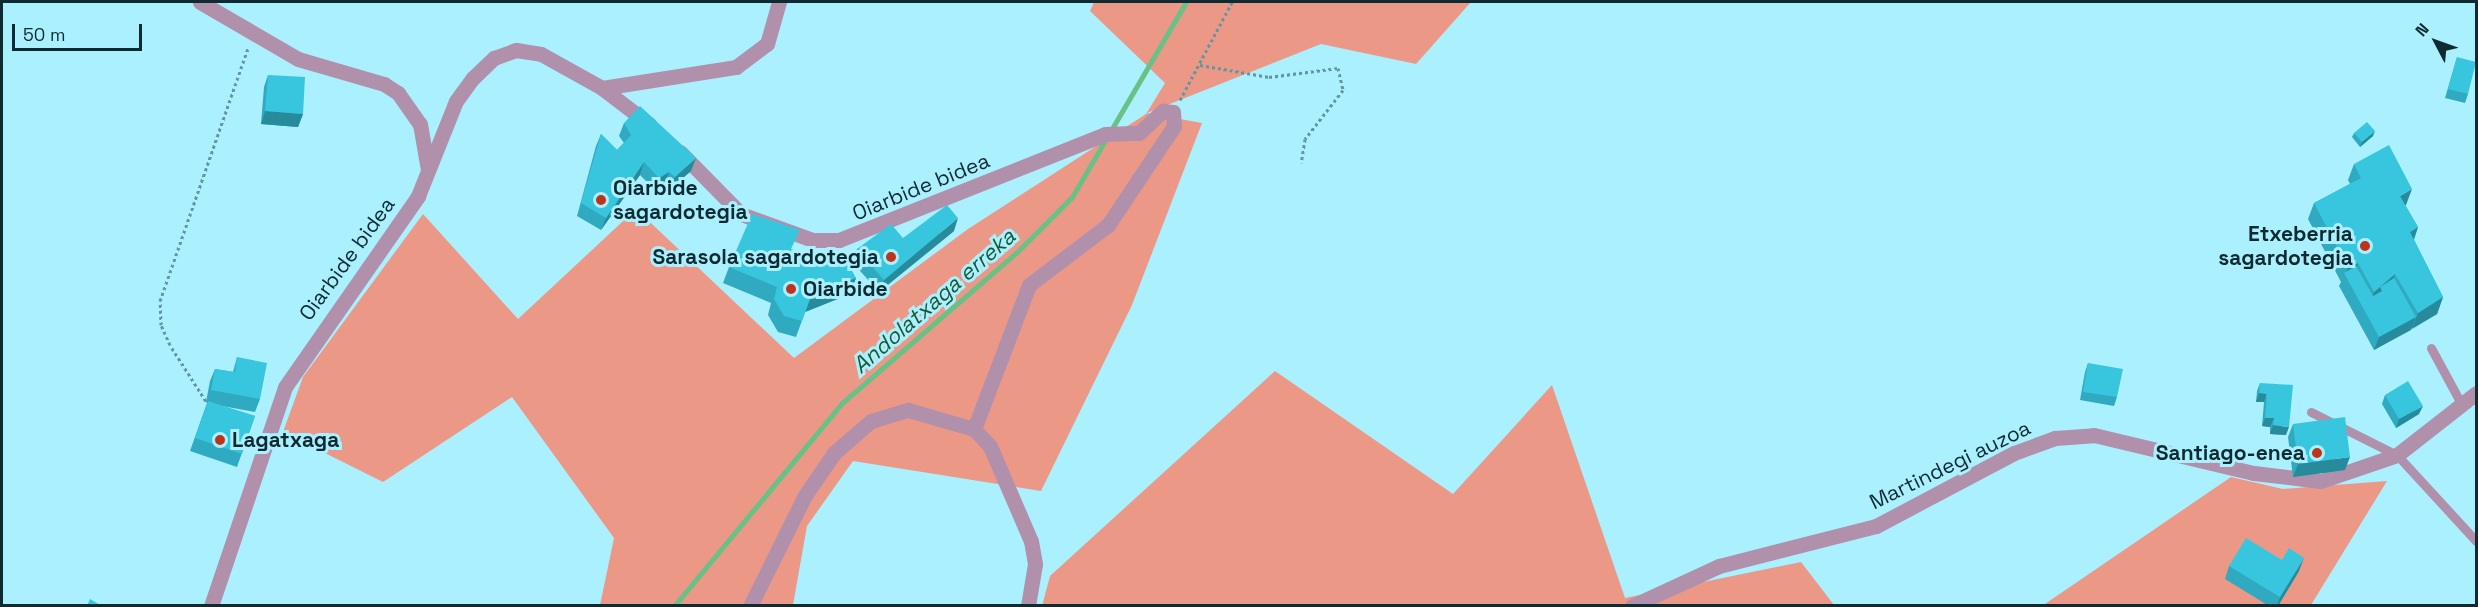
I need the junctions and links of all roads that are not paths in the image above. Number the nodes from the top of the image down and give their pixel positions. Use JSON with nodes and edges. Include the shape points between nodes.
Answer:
{"nodes":[{"id":1,"x":200,"y":2,"type":"edge"},
{"id":2,"x":779,"y":2,"type":"edge"},
{"id":3,"x":602,"y":88,"type":"junction"},
{"id":4,"x":428,"y":170,"type":"junction"},
{"id":5,"x":2431,"y":348,"type":"dead end"},
{"id":6,"x":2476,"y":393,"type":"edge"},
{"id":7,"x":2463,"y":406,"type":"junction"},
{"id":8,"x":2311,"y":412,"type":"dead end"},
{"id":9,"x":974,"y":429,"type":"junction"},
{"id":10,"x":2397,"y":455,"type":"junction"},
{"id":11,"x":2476,"y":541,"type":"edge"},
{"id":12,"x":211,"y":606,"type":"edge"},
{"id":13,"x":750,"y":606,"type":"edge"},
{"id":14,"x":1028,"y":606,"type":"edge"},
{"id":15,"x":1632,"y":606,"type":"edge"}],
"edges":[{"from":1,"to":4,"type":"street","via":[[298,59],[384,84],[398,93],[420,124]]},
{"from":2,"to":3,"type":"street","via":[[767,44],[736,67]]},
{"from":3,"to":4,"type":"street","name":"Oiarbide bidea","via":[[541,54],[516,50],[494,58],[456,101]]},
{"from":3,"to":9,"type":"street","name":"Oiarbide bidea","via":[[667,139],[741,214],[813,240],[838,240],[1105,134],[1140,133],[1163,111],[1173,112],[1174,126],[1108,225],[1029,285]]},
{"from":4,"to":12,"type":"street","name":"Oiarbide bidea","via":[[418,196],[285,387]]},
{"from":5,"to":7,"type":"lane"},
{"from":6,"to":7,"type":"street","name":"Martindegi auzoa"},
{"from":7,"to":10,"type":"street","name":"Martindegi auzoa"},
{"from":8,"to":10,"type":"lane"},
{"from":9,"to":13,"type":"street","via":[[908,410],[871,421],[819,472]]},
{"from":9,"to":14,"type":"street","via":[[990,446],[1031,541],[1035,564]]},
{"from":10,"to":11,"type":"lane"},
{"from":10,"to":15,"type":"street","name":"Martindegi auzoa","via":[[2321,481],[2254,473],[2094,435],[2055,438],[2014,453],[1876,526],[1719,566]]}]}
